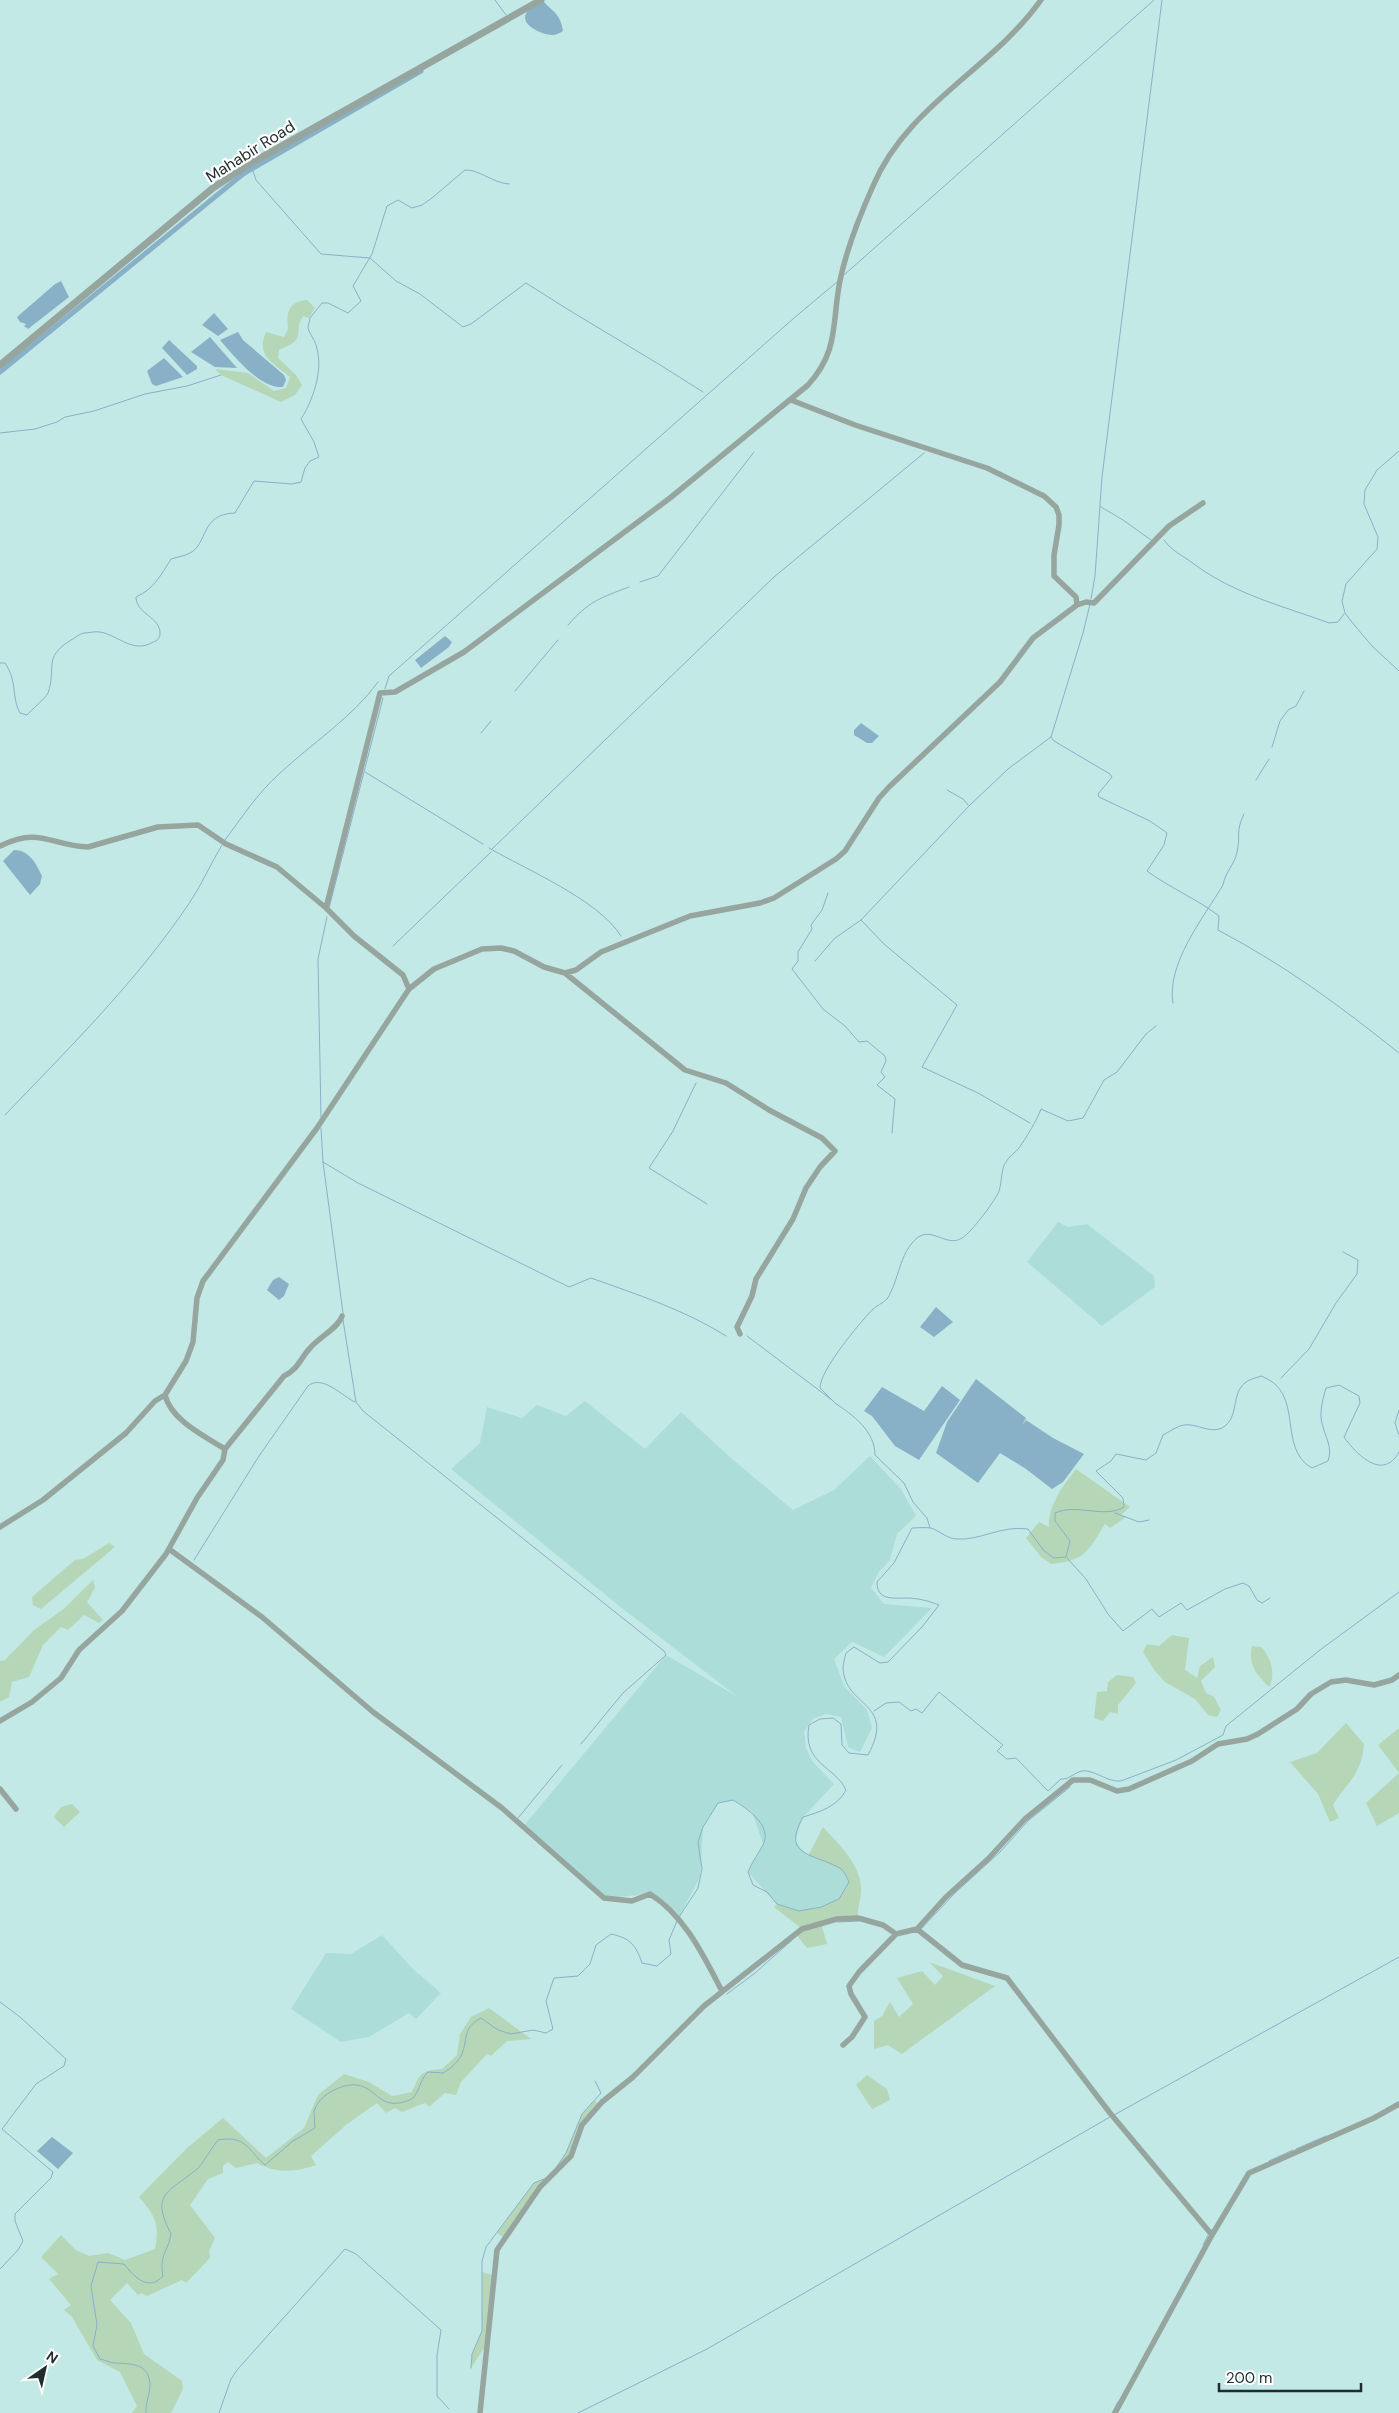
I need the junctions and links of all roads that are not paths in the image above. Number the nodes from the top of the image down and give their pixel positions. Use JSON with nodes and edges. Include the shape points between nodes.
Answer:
{"nodes":[{"id":1,"x":541,"y":0,"type":"edge"},
{"id":2,"x":1041,"y":0,"type":"edge"},
{"id":3,"x":0,"y":365,"type":"edge"},
{"id":4,"x":791,"y":400,"type":"junction"},
{"id":5,"x":1203,"y":503,"type":"dead end"},
{"id":6,"x":1077,"y":605,"type":"junction"},
{"id":7,"x":0,"y":846,"type":"edge"},
{"id":8,"x":326,"y":908,"type":"junction"},
{"id":9,"x":565,"y":973,"type":"junction"},
{"id":10,"x":409,"y":989,"type":"junction"},
{"id":11,"x":342,"y":1316,"type":"dead end"},
{"id":12,"x":740,"y":1334,"type":"dead end"},
{"id":13,"x":165,"y":1395,"type":"junction"},
{"id":14,"x":225,"y":1449,"type":"junction"},
{"id":15,"x":0,"y":1527,"type":"edge"},
{"id":16,"x":169,"y":1550,"type":"junction"},
{"id":17,"x":1399,"y":1675,"type":"edge"},
{"id":18,"x":0,"y":1721,"type":"edge"},
{"id":19,"x":0,"y":1788,"type":"edge"},
{"id":20,"x":16,"y":1809,"type":"dead end"},
{"id":21,"x":918,"y":1930,"type":"junction"},
{"id":22,"x":896,"y":1934,"type":"junction"},
{"id":23,"x":722,"y":1990,"type":"junction"},
{"id":24,"x":843,"y":2045,"type":"dead end"},
{"id":25,"x":1399,"y":2104,"type":"edge"},
{"id":26,"x":1212,"y":2235,"type":"junction"},
{"id":27,"x":480,"y":2413,"type":"edge"},
{"id":28,"x":1116,"y":2413,"type":"edge"}],
"edges":[{"from":1,"to":3,"type":"street","name":"Mahabir Road","via":[[222,182]]},
{"from":2,"to":4,"type":"street","via":[[1016,32],[922,115],[882,167],[841,276],[836,320],[826,362]]},
{"from":4,"to":6,"type":"street","via":[[855,425],[988,468],[1044,496],[1056,507],[1059,515],[1054,576],[1076,597]]},
{"from":4,"to":8,"type":"street","via":[[670,498],[464,652],[395,692],[380,693]]},
{"from":5,"to":6,"type":"street","via":[[1169,526],[1094,603]]},
{"from":6,"to":9,"type":"street","via":[[1033,638],[1000,682],[893,783],[836,859],[774,898],[690,916],[601,952],[576,970]]},
{"from":7,"to":8,"type":"street","via":[[34,836],[88,847],[158,827],[198,825],[226,844],[277,867]]},
{"from":8,"to":10,"type":"street","via":[[354,936],[403,975]]},
{"from":9,"to":10,"type":"street","via":[[508,950],[482,949],[434,969]]},
{"from":9,"to":12,"type":"street","via":[[685,1070],[726,1083],[822,1138],[835,1151],[806,1188],[794,1219],[756,1279],[752,1296],[737,1327]]},
{"from":10,"to":13,"type":"street","via":[[317,1128],[203,1281],[197,1298],[193,1342],[186,1361]]},
{"from":11,"to":14,"type":"street","via":[[340,1322],[311,1346],[291,1373],[284,1376]]},
{"from":13,"to":14,"type":"street","via":[[167,1405],[194,1430]]},
{"from":13,"to":15,"type":"street","via":[[155,1401],[126,1433],[43,1500]]},
{"from":14,"to":16,"type":"street","via":[[224,1460],[197,1498]]},
{"from":16,"to":18,"type":"street","via":[[122,1611],[79,1650],[61,1678],[32,1702]]},
{"from":16,"to":23,"type":"street","via":[[262,1617],[373,1712],[502,1808],[604,1898],[632,1901],[650,1894],[685,1926]]},
{"from":17,"to":21,"type":"street","via":[[1374,1685],[1346,1680],[1331,1682],[1258,1734],[1218,1744],[1192,1761],[1130,1789],[1117,1791],[1090,1780],[1073,1780],[1025,1818],[988,1859],[946,1897]]},
{"from":19,"to":20,"type":"street"},
{"from":21,"to":22,"type":"street"},
{"from":21,"to":26,"type":"street","via":[[962,1965],[1007,1978],[1110,2113]]},
{"from":22,"to":23,"type":"street","via":[[869,1919],[821,1922],[795,1933]]},
{"from":22,"to":24,"type":"street","via":[[849,1986],[865,2017],[852,2038]]},
{"from":23,"to":27,"type":"street","via":[[633,2076],[599,2104],[582,2125],[571,2156],[540,2187],[497,2250]]},
{"from":25,"to":26,"type":"street","via":[[1249,2173]]},
{"from":26,"to":28,"type":"street"}]}
